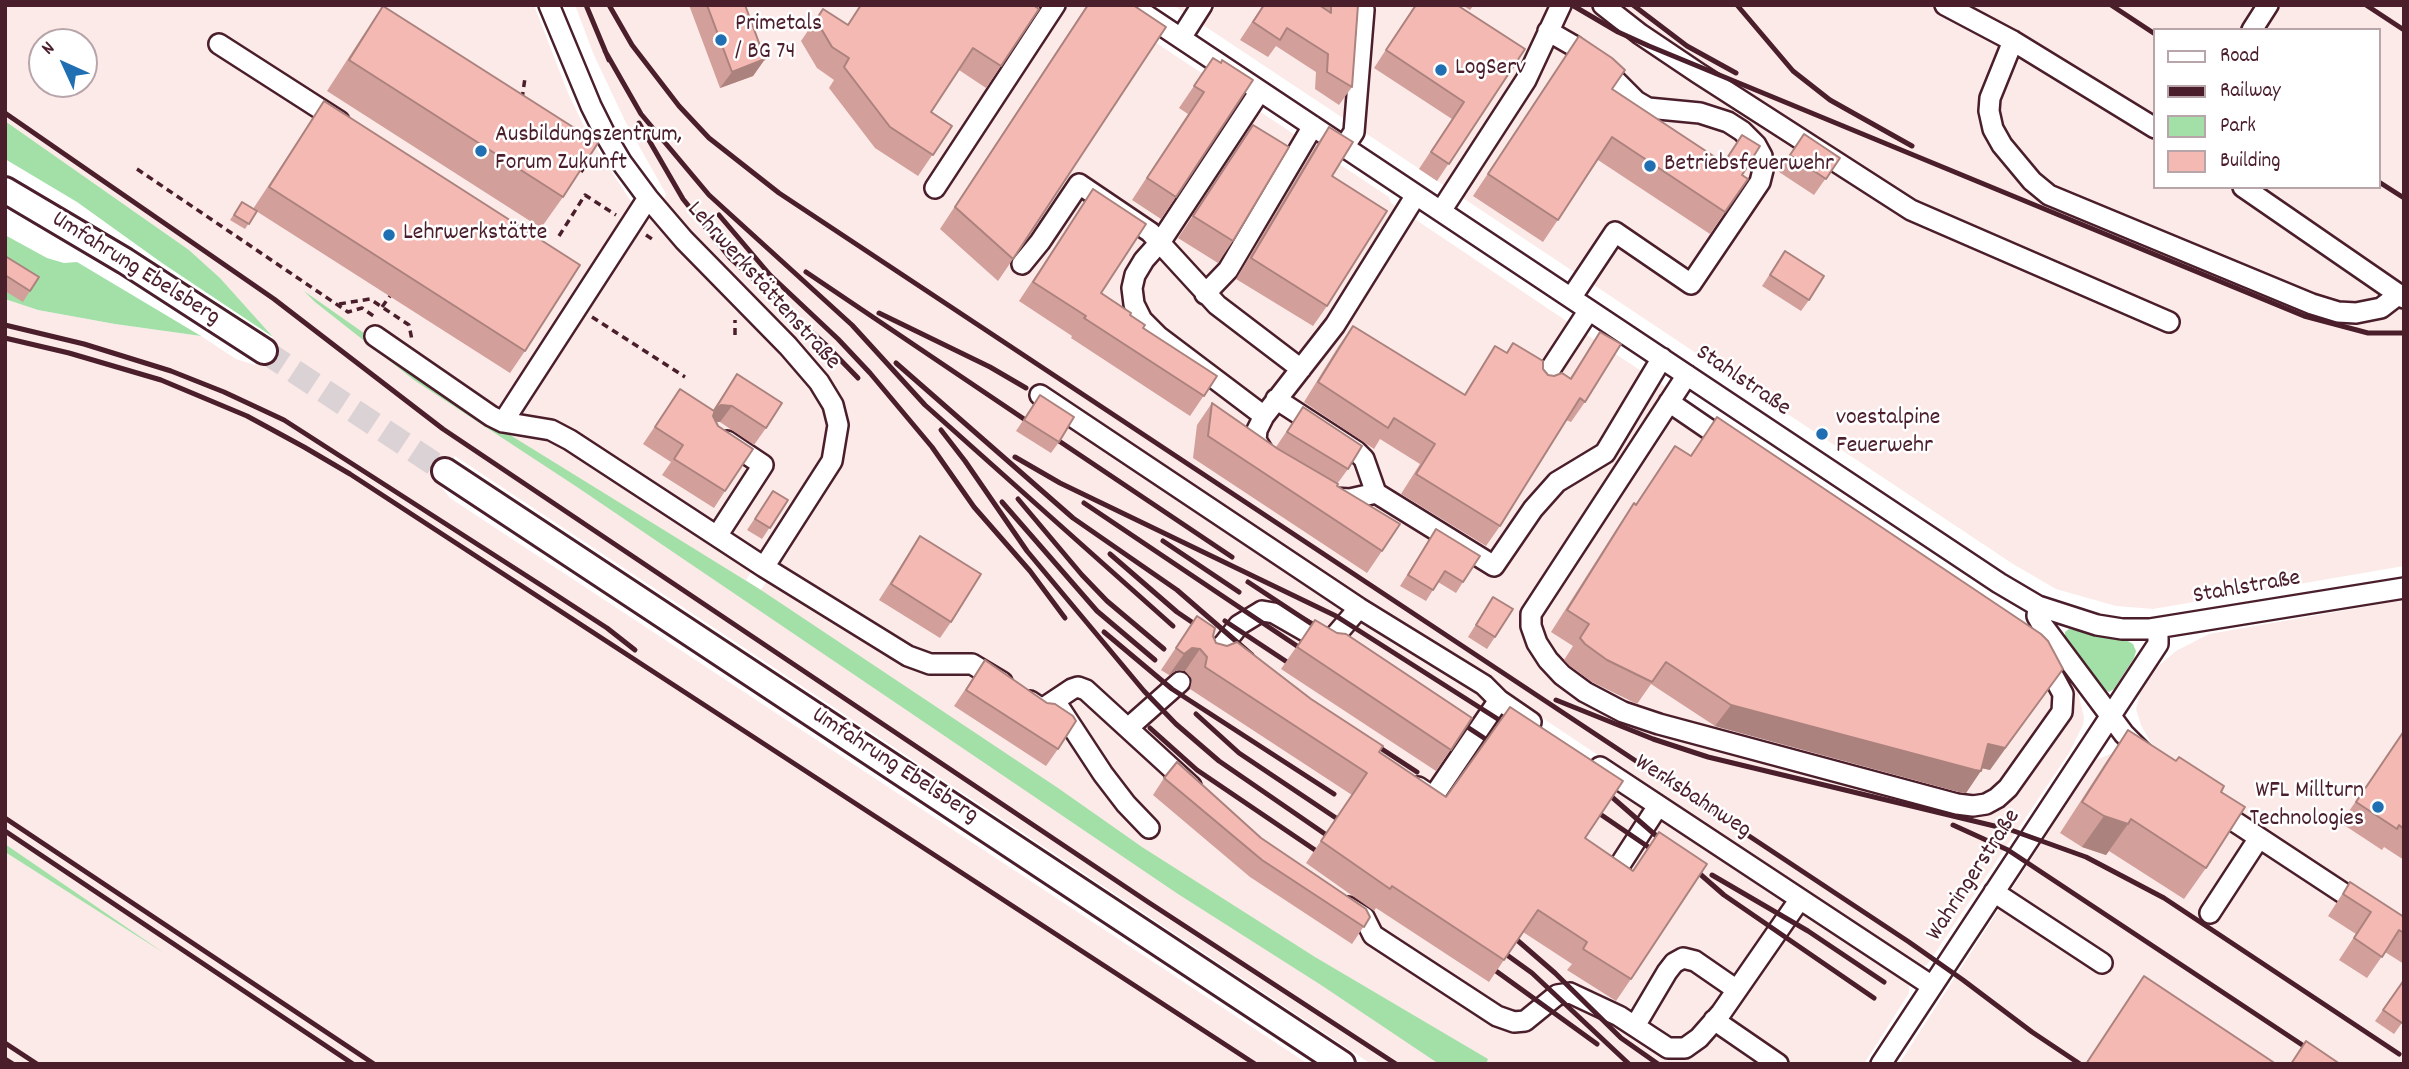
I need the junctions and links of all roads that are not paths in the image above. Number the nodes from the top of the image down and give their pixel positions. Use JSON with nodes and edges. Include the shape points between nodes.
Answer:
{"nodes":[{"id":1,"x":549,"y":5,"type":"edge"},
{"id":2,"x":1055,"y":5,"type":"edge"},
{"id":3,"x":1131,"y":5,"type":"edge"},
{"id":4,"x":1202,"y":5,"type":"edge"},
{"id":5,"x":1357,"y":5,"type":"edge"},
{"id":6,"x":1561,"y":5,"type":"edge"},
{"id":7,"x":1603,"y":5,"type":"edge"},
{"id":8,"x":1945,"y":5,"type":"edge"},
{"id":9,"x":2268,"y":5,"type":"edge"},
{"id":10,"x":2253,"y":28,"type":"edge"},
{"id":11,"x":1548,"y":31,"type":"junction"},
{"id":12,"x":1181,"y":38,"type":"junction"},
{"id":13,"x":2013,"y":41,"type":"junction"},
{"id":14,"x":219,"y":44,"type":"dead end"},
{"id":15,"x":1514,"y":52,"type":"edge"},
{"id":16,"x":1535,"y":62,"type":"junction"},
{"id":17,"x":1260,"y":91,"type":"junction"},
{"id":18,"x":1312,"y":126,"type":"junction"},
{"id":19,"x":2154,"y":127,"type":"edge"},
{"id":20,"x":351,"y":129,"type":"edge"},
{"id":21,"x":1344,"y":147,"type":"junction"},
{"id":22,"x":934,"y":187,"type":"dead end"},
{"id":23,"x":2246,"y":189,"type":"edge"},
{"id":24,"x":5,"y":190,"type":"edge"},
{"id":25,"x":1416,"y":195,"type":"junction"},
{"id":26,"x":648,"y":198,"type":"junction"},
{"id":27,"x":1441,"y":211,"type":"junction"},
{"id":28,"x":1161,"y":241,"type":"junction"},
{"id":29,"x":1021,"y":264,"type":"edge"},
{"id":30,"x":1205,"y":294,"type":"junction"},
{"id":31,"x":2401,"y":296,"type":"edge"},
{"id":32,"x":1571,"y":298,"type":"junction"},
{"id":33,"x":1589,"y":310,"type":"junction"},
{"id":34,"x":2169,"y":322,"type":"dead end"},
{"id":35,"x":375,"y":336,"type":"dead end"},
{"id":36,"x":264,"y":351,"type":"tunnel mouth"},
{"id":37,"x":1662,"y":358,"type":"junction"},
{"id":38,"x":1301,"y":369,"type":"junction"},
{"id":39,"x":1687,"y":375,"type":"junction"},
{"id":40,"x":1540,"y":386,"type":"edge"},
{"id":41,"x":1040,"y":395,"type":"edge"},
{"id":42,"x":1276,"y":399,"type":"junction"},
{"id":43,"x":1669,"y":402,"type":"junction"},
{"id":44,"x":1264,"y":416,"type":"junction"},
{"id":45,"x":503,"y":422,"type":"junction"},
{"id":46,"x":714,"y":433,"type":"edge"},
{"id":47,"x":1749,"y":456,"type":"edge"},
{"id":48,"x":1281,"y":467,"type":"edge"},
{"id":49,"x":445,"y":471,"type":"tunnel mouth"},
{"id":50,"x":1315,"y":488,"type":"edge"},
{"id":51,"x":1376,"y":493,"type":"junction"},
{"id":52,"x":717,"y":536,"type":"junction"},
{"id":53,"x":764,"y":567,"type":"junction"},
{"id":54,"x":2404,"y":588,"type":"edge"},
{"id":55,"x":2038,"y":606,"type":"junction"},
{"id":56,"x":1359,"y":608,"type":"junction"},
{"id":57,"x":2158,"y":628,"type":"junction"},
{"id":58,"x":2034,"y":646,"type":"edge"},
{"id":59,"x":1240,"y":663,"type":"edge"},
{"id":60,"x":1180,"y":682,"type":"dead end"},
{"id":61,"x":1499,"y":700,"type":"junction"},
{"id":62,"x":1048,"y":705,"type":"junction"},
{"id":63,"x":2111,"y":716,"type":"junction"},
{"id":64,"x":1128,"y":728,"type":"junction"},
{"id":65,"x":1544,"y":730,"type":"edge"},
{"id":66,"x":1590,"y":760,"type":"edge"},
{"id":67,"x":2155,"y":764,"type":"edge"},
{"id":68,"x":1401,"y":775,"type":"edge"},
{"id":69,"x":1201,"y":794,"type":"edge"},
{"id":70,"x":2195,"y":795,"type":"edge"},
{"id":71,"x":1658,"y":806,"type":"junction"},
{"id":72,"x":1149,"y":828,"type":"dead end"},
{"id":73,"x":2259,"y":838,"type":"junction"},
{"id":74,"x":1616,"y":871,"type":"edge"},
{"id":75,"x":1994,"y":892,"type":"junction"},
{"id":76,"x":1330,"y":895,"type":"edge"},
{"id":77,"x":1800,"y":899,"type":"junction"},
{"id":78,"x":2210,"y":913,"type":"dead end"},
{"id":79,"x":2404,"y":933,"type":"edge"},
{"id":80,"x":2102,"y":963,"type":"dead end"},
{"id":81,"x":1932,"y":986,"type":"junction"},
{"id":82,"x":1737,"y":990,"type":"junction"},
{"id":83,"x":1714,"y":1020,"type":"junction"},
{"id":84,"x":1635,"y":1026,"type":"junction"},
{"id":85,"x":1342,"y":1064,"type":"edge"},
{"id":86,"x":1778,"y":1064,"type":"edge"},
{"id":87,"x":1881,"y":1064,"type":"edge"}],
"edges":[{"from":1,"to":26,"type":"street","name":"Lehrwerkstättenstraße","via":[[606,136]]},
{"from":2,"to":22,"type":"street"},
{"from":3,"to":12,"type":"street","name":"Stahlstraße"},
{"from":4,"to":12,"type":"street"},
{"from":5,"to":21,"type":"street","via":[[1364,10],[1354,132]]},
{"from":6,"to":11,"type":"street"},
{"from":7,"to":34,"type":"street","via":[[1698,73],[1911,210]]},
{"from":8,"to":13,"type":"street"},
{"from":9,"to":10,"type":"street"},
{"from":11,"to":16,"type":"street"},
{"from":11,"to":32,"type":"street","via":[[1603,68],[1636,102],[1728,122],[1756,145],[1762,156],[1760,182],[1690,284],[1615,232]]},
{"from":12,"to":17,"type":"street","name":"Stahlstraße"},
{"from":13,"to":19,"type":"street"},
{"from":13,"to":31,"type":"street","via":[[1990,98],[1993,129],[2032,181],[2049,195],[2338,312],[2381,308]]},
{"from":14,"to":20,"type":"street"},
{"from":15,"to":16,"type":"street"},
{"from":16,"to":27,"type":"street"},
{"from":17,"to":18,"type":"street","name":"Stahlstraße"},
{"from":17,"to":28,"type":"street"},
{"from":18,"to":21,"type":"street","name":"Stahlstraße"},
{"from":18,"to":30,"type":"street","via":[[1228,270]]},
{"from":21,"to":25,"type":"street","name":"Stahlstraße"},
{"from":23,"to":31,"type":"street"},
{"from":24,"to":36,"type":"main road","name":"Umfahrung Ebelsberg"},
{"from":25,"to":27,"type":"street","name":"Stahlstraße"},
{"from":25,"to":38,"type":"street","via":[[1335,325]]},
{"from":26,"to":45,"type":"street","via":[[587,281],[578,307]]},
{"from":26,"to":53,"type":"street","name":"Lehrwerkstättenstraße","via":[[788,346],[833,405],[838,425],[832,461]]},
{"from":27,"to":32,"type":"street","name":"Stahlstraße"},
{"from":28,"to":29,"type":"street","via":[[1080,184]]},
{"from":28,"to":30,"type":"street"},
{"from":28,"to":44,"type":"street","via":[[1135,275],[1134,304],[1142,320]]},
{"from":30,"to":38,"type":"street"},
{"from":32,"to":33,"type":"street","name":"Stahlstraße"},
{"from":33,"to":37,"type":"street","name":"Stahlstraße"},
{"from":33,"to":40,"type":"street"},
{"from":35,"to":45,"type":"street"},
{"from":37,"to":39,"type":"street","name":"Stahlstraße"},
{"from":37,"to":51,"type":"street","via":[[1605,453],[1568,474],[1542,498],[1494,566]]},
{"from":38,"to":42,"type":"street"},
{"from":39,"to":43,"type":"street"},
{"from":39,"to":55,"type":"street","name":"Stahlstraße"},
{"from":41,"to":56,"type":"street"},
{"from":42,"to":44,"type":"street"},
{"from":42,"to":51,"type":"street","via":[[1356,451],[1364,459]]},
{"from":43,"to":47,"type":"street"},
{"from":43,"to":58,"type":"street","via":[[1531,614],[1537,643],[1548,660],[1585,692],[1659,724],[1973,806],[1986,804],[2008,788],[2062,712],[2063,694]]},
{"from":44,"to":48,"type":"street","via":[[1256,440],[1261,451]]},
{"from":45,"to":52,"type":"street","via":[[542,428],[570,440]]},
{"from":46,"to":52,"type":"street","via":[[763,465]]},
{"from":49,"to":85,"type":"main road","name":"Umfahrung Ebelsberg"},
{"from":50,"to":51,"type":"street","via":[[1337,500]]},
{"from":52,"to":53,"type":"street"},
{"from":53,"to":62,"type":"street","via":[[908,656],[930,664],[979,666]]},
{"from":54,"to":57,"type":"street","name":"Stahlstraße"},
{"from":55,"to":57,"type":"street","name":"Stahlstraße","via":[[2097,625]]},
{"from":55,"to":63,"type":"street","via":[[2037,617]]},
{"from":56,"to":59,"type":"street","via":[[1328,644],[1273,613],[1262,611],[1248,617],[1217,650],[1225,650]]},
{"from":56,"to":61,"type":"street","via":[[1484,685]]},
{"from":57,"to":63,"type":"street","name":"Wahringerstraße","via":[[2158,643]]},
{"from":60,"to":64,"type":"street"},
{"from":61,"to":65,"type":"street"},
{"from":61,"to":68,"type":"street","via":[[1433,797]]},
{"from":62,"to":64,"type":"street","via":[[1077,687]]},
{"from":62,"to":72,"type":"street"},
{"from":63,"to":67,"type":"street"},
{"from":63,"to":75,"type":"street","name":"Wahringerstraße"},
{"from":64,"to":69,"type":"street"},
{"from":66,"to":71,"type":"street","name":"Werksbahnweg"},
{"from":70,"to":73,"type":"street"},
{"from":71,"to":74,"type":"street"},
{"from":71,"to":77,"type":"street","name":"Werksbahnweg"},
{"from":73,"to":78,"type":"street"},
{"from":73,"to":79,"type":"street"},
{"from":75,"to":80,"type":"street"},
{"from":75,"to":81,"type":"street","name":"Wahringerstraße"},
{"from":76,"to":84,"type":"street","via":[[1364,917],[1373,935],[1497,1016],[1525,1021],[1557,995],[1570,993]]},
{"from":77,"to":81,"type":"street","name":"Werksbahnweg"},
{"from":77,"to":82,"type":"street"},
{"from":81,"to":87,"type":"street","name":"Wahringerstraße"},
{"from":82,"to":83,"type":"street"},
{"from":82,"to":84,"type":"street","via":[[1695,961],[1683,958],[1667,972]]},
{"from":83,"to":84,"type":"street","via":[[1685,1048],[1668,1048]]},
{"from":83,"to":86,"type":"street"}]}
